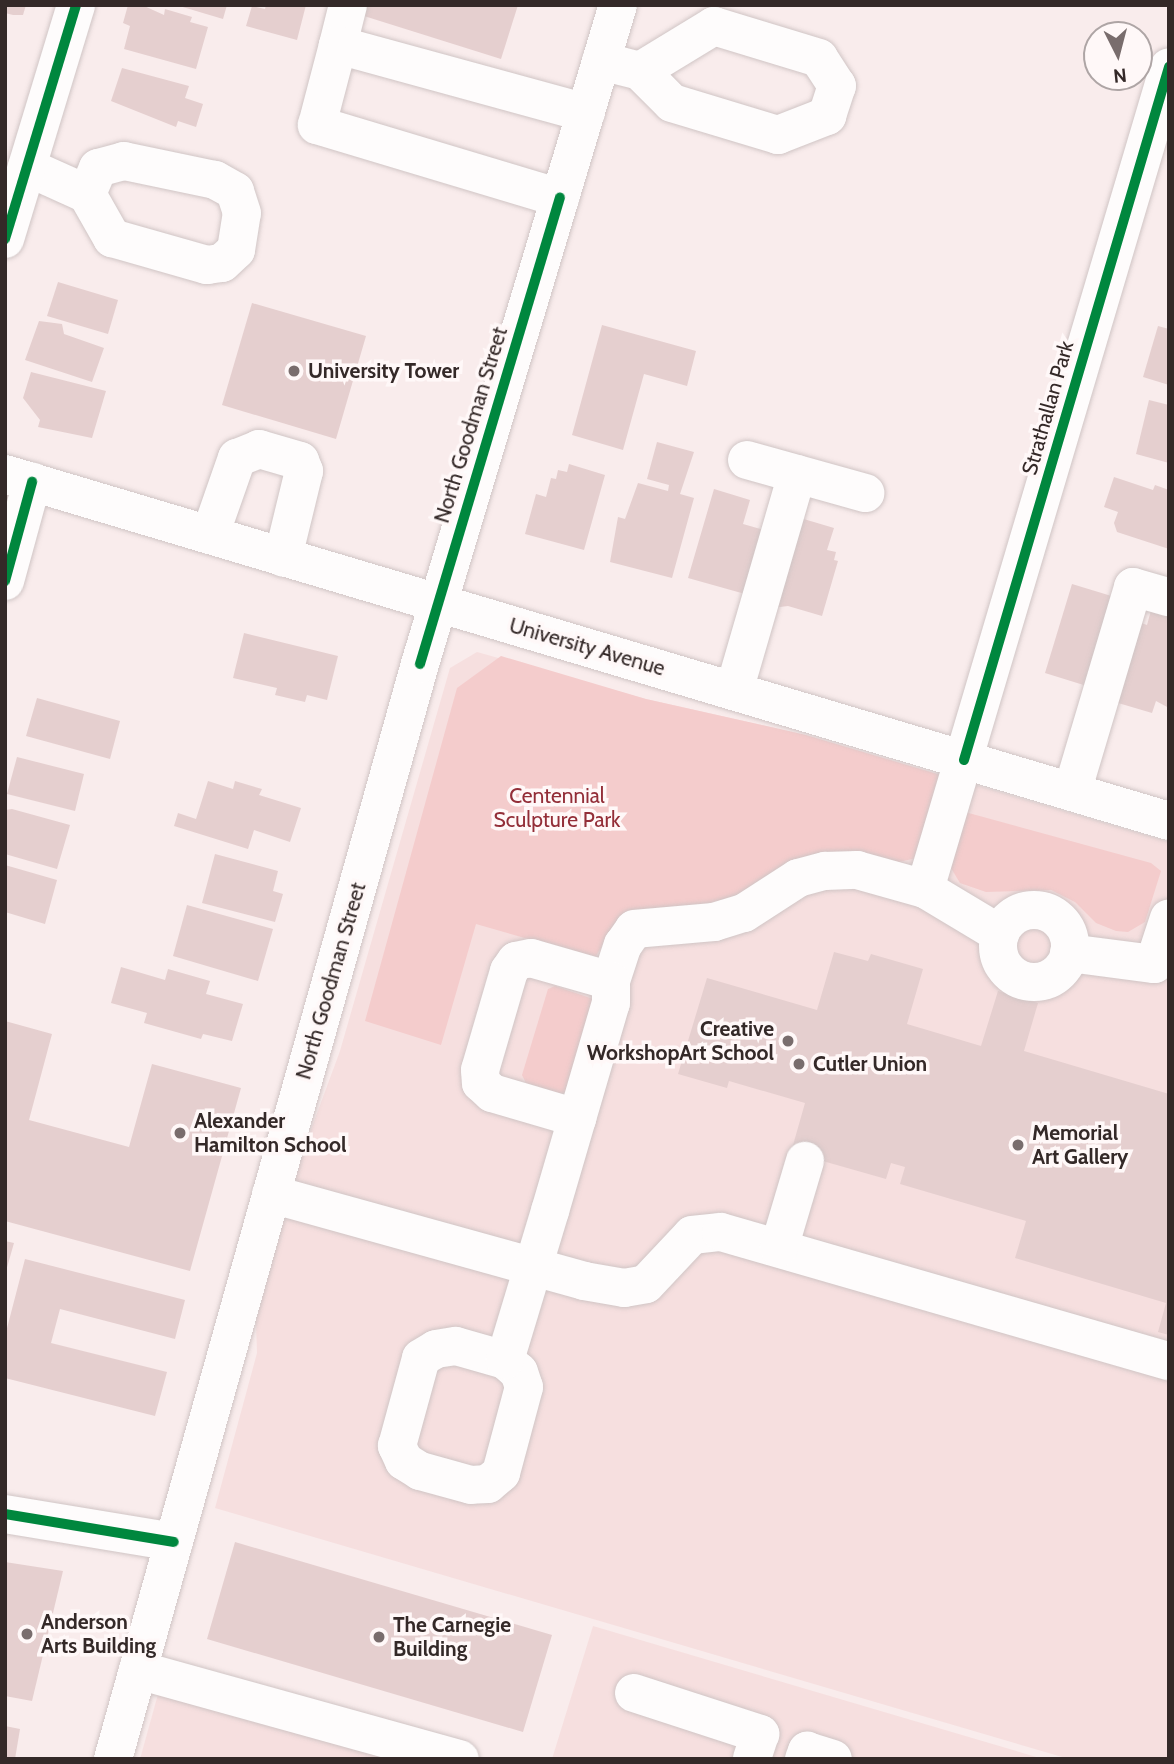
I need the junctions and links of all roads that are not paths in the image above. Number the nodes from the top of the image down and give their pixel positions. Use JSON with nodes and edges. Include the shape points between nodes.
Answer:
{"nodes":[{"id":1,"x":76,"y":5,"type":"edge"},
{"id":2,"x":348,"y":5,"type":"edge"},
{"id":3,"x":618,"y":5,"type":"edge"},
{"id":4,"x":338,"y":45,"type":"junction"},
{"id":5,"x":601,"y":61,"type":"junction"},
{"id":6,"x":1169,"y":67,"type":"edge"},
{"id":7,"x":640,"y":72,"type":"dead end"},
{"id":8,"x":586,"y":113,"type":"junction"},
{"id":9,"x":27,"y":167,"type":"junction"},
{"id":10,"x":87,"y":194,"type":"dead end"},
{"id":11,"x":560,"y":198,"type":"junction"},
{"id":12,"x":5,"y":239,"type":"edge"},
{"id":13,"x":747,"y":460,"type":"dead end"},
{"id":14,"x":797,"y":474,"type":"junction"},
{"id":15,"x":19,"y":478,"type":"edge"},
{"id":16,"x":865,"y":493,"type":"dead end"},
{"id":17,"x":210,"y":535,"type":"junction"},
{"id":18,"x":283,"y":557,"type":"junction"},
{"id":19,"x":5,"y":581,"type":"edge"},
{"id":20,"x":1169,"y":597,"type":"edge"},
{"id":21,"x":438,"y":604,"type":"junction"},
{"id":22,"x":734,"y":691,"type":"junction"},
{"id":23,"x":964,"y":760,"type":"junction"},
{"id":24,"x":1072,"y":792,"type":"junction"},
{"id":25,"x":1169,"y":821,"type":"edge"},
{"id":26,"x":925,"y":889,"type":"junction"},
{"id":27,"x":1169,"y":918,"type":"edge"},
{"id":28,"x":1000,"y":934,"type":"junction"},
{"id":29,"x":1069,"y":953,"type":"junction"},
{"id":30,"x":611,"y":981,"type":"junction"},
{"id":31,"x":577,"y":1118,"type":"junction"},
{"id":32,"x":805,"y":1161,"type":"dead end"},
{"id":33,"x":271,"y":1194,"type":"junction"},
{"id":34,"x":779,"y":1248,"type":"junction"},
{"id":35,"x":533,"y":1267,"type":"junction"},
{"id":36,"x":505,"y":1360,"type":"dead end"},
{"id":37,"x":1169,"y":1361,"type":"edge"},
{"id":38,"x":5,"y":1514,"type":"edge"},
{"id":39,"x":174,"y":1542,"type":"junction"},
{"id":40,"x":138,"y":1670,"type":"junction"},
{"id":41,"x":634,"y":1693,"type":"dead end"},
{"id":42,"x":113,"y":1759,"type":"edge"},
{"id":43,"x":460,"y":1759,"type":"edge"},
{"id":44,"x":752,"y":1759,"type":"edge"},
{"id":45,"x":804,"y":1759,"type":"edge"},
{"id":46,"x":833,"y":1759,"type":"edge"}],
"edges":[{"from":1,"to":9,"type":"main road"},
{"from":2,"to":4,"type":"main road"},
{"from":3,"to":5,"type":"main road","name":"North Goodman Street"},
{"from":4,"to":8,"type":"main road"},
{"from":4,"to":11,"type":"main road","via":[[317,125]]},
{"from":5,"to":7,"type":"main road"},
{"from":5,"to":8,"type":"main road","name":"North Goodman Street"},
{"from":6,"to":23,"type":"main road","name":"Strathallan Park"},
{"from":8,"to":11,"type":"main road","name":"North Goodman Street"},
{"from":9,"to":10,"type":"main road"},
{"from":9,"to":12,"type":"main road"},
{"from":11,"to":21,"type":"main road","name":"North Goodman Street"},
{"from":13,"to":14,"type":"main road"},
{"from":14,"to":16,"type":"main road"},
{"from":14,"to":22,"type":"main road"},
{"from":15,"to":17,"type":"main road","name":"University Avenue"},
{"from":15,"to":19,"type":"main road"},
{"from":17,"to":18,"type":"main road","name":"University Avenue"},
{"from":17,"to":18,"type":"main road","via":[[237,458],[259,449],[300,461],[304,471]]},
{"from":18,"to":21,"type":"main road","name":"University Avenue"},
{"from":20,"to":24,"type":"main road","via":[[1133,587]]},
{"from":21,"to":22,"type":"main road","name":"University Avenue"},
{"from":21,"to":33,"type":"main road","name":"North Goodman Street"},
{"from":22,"to":23,"type":"main road","name":"University Avenue"},
{"from":23,"to":24,"type":"main road","name":"University Avenue"},
{"from":23,"to":26,"type":"main road","name":"Strathallan Park"},
{"from":24,"to":25,"type":"main road","name":"University Avenue"},
{"from":26,"to":28,"type":"main road"},
{"from":26,"to":30,"type":"main road","via":[[857,870],[798,878],[744,913],[713,922],[634,929],[623,945]]},
{"from":27,"to":29,"type":"main road","via":[[1154,964]]},
{"from":28,"to":29,"type":"main road","via":[[1005,923],[1025,911],[1048,913],[1066,929]]},
{"from":28,"to":29,"type":"main road","via":[[999,957],[1004,968],[1023,981],[1047,980],[1058,974]]},
{"from":30,"to":31,"type":"main road","via":[[611,1003]]},
{"from":30,"to":31,"type":"main road","via":[[530,958],[516,961],[509,971],[480,1070],[481,1083],[492,1093]]},
{"from":31,"to":35,"type":"main road"},
{"from":32,"to":34,"type":"main road"},
{"from":33,"to":35,"type":"main road"},
{"from":33,"to":39,"type":"main road","name":"North Goodman Street"},
{"from":34,"to":35,"type":"main road","via":[[720,1232],[692,1235],[646,1284],[624,1288]]},
{"from":34,"to":37,"type":"main road"},
{"from":35,"to":36,"type":"main road"},
{"from":38,"to":39,"type":"main road"},
{"from":39,"to":40,"type":"main road","name":"North Goodman Street"},
{"from":40,"to":42,"type":"main road","name":"North Goodman Street"},
{"from":40,"to":43,"type":"main road"},
{"from":41,"to":44,"type":"main road","via":[[760,1734]]},
{"from":45,"to":46,"type":"main road","via":[[807,1751]]}]}
